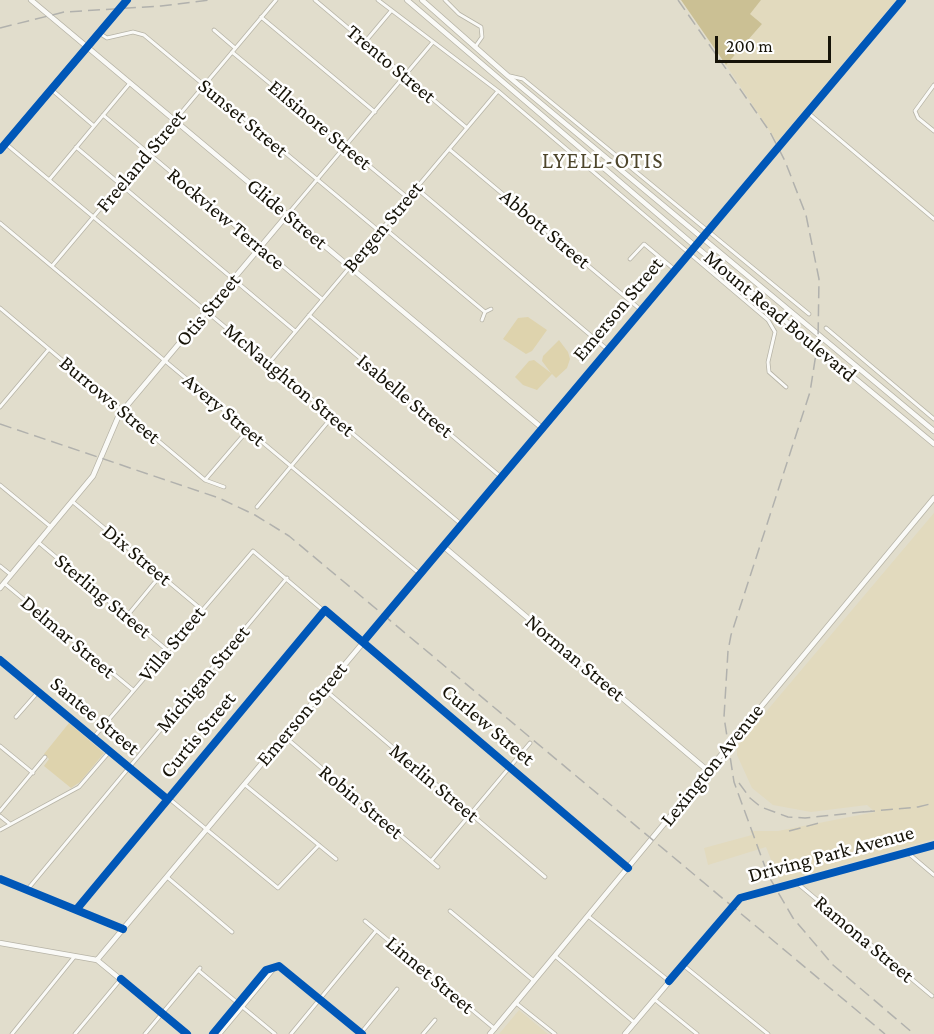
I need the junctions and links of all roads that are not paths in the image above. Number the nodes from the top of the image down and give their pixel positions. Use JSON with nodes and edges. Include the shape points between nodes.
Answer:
{"nodes":[{"id":1,"x":31,"y":0,"type":"edge"},
{"id":2,"x":127,"y":0,"type":"edge"},
{"id":3,"x":276,"y":0,"type":"edge"},
{"id":4,"x":315,"y":0,"type":"edge"},
{"id":5,"x":378,"y":0,"type":"edge"},
{"id":6,"x":407,"y":0,"type":"edge"},
{"id":7,"x":422,"y":0,"type":"edge"},
{"id":8,"x":444,"y":0,"type":"edge"},
{"id":9,"x":902,"y":0,"type":"edge"},
{"id":10,"x":391,"y":11,"type":"junction"},
{"id":11,"x":261,"y":17,"type":"junction"},
{"id":12,"x":214,"y":30,"type":"dead end"},
{"id":13,"x":99,"y":33,"type":"junction"},
{"id":14,"x":365,"y":42,"type":"junction"},
{"id":15,"x":433,"y":42,"type":"junction"},
{"id":16,"x":455,"y":43,"type":"junction"},
{"id":17,"x":87,"y":47,"type":"junction"},
{"id":18,"x":475,"y":47,"type":"junction"},
{"id":19,"x":234,"y":50,"type":"junction"},
{"id":20,"x":481,"y":65,"type":"junction"},
{"id":21,"x":405,"y":75,"type":"junction"},
{"id":22,"x":508,"y":76,"type":"junction"},
{"id":23,"x":130,"y":83,"type":"junction"},
{"id":24,"x":204,"y":85,"type":"junction"},
{"id":25,"x":934,"y":85,"type":"edge"},
{"id":26,"x":51,"y":90,"type":"junction"},
{"id":27,"x":498,"y":90,"type":"junction"},
{"id":28,"x":375,"y":112,"type":"junction"},
{"id":29,"x":807,"y":112,"type":"junction"},
{"id":30,"x":103,"y":116,"type":"junction"},
{"id":31,"x":175,"y":120,"type":"junction"},
{"id":32,"x":94,"y":126,"type":"junction"},
{"id":33,"x":467,"y":128,"type":"junction"},
{"id":34,"x":934,"y":132,"type":"edge"},
{"id":35,"x":6,"y":144,"type":"junction"},
{"id":36,"x":346,"y":146,"type":"junction"},
{"id":37,"x":76,"y":147,"type":"junction"},
{"id":38,"x":449,"y":149,"type":"junction"},
{"id":39,"x":0,"y":150,"type":"edge"},
{"id":40,"x":147,"y":152,"type":"junction"},
{"id":41,"x":49,"y":180,"type":"junction"},
{"id":42,"x":317,"y":180,"type":"junction"},
{"id":43,"x":121,"y":184,"type":"junction"},
{"id":44,"x":416,"y":188,"type":"junction"},
{"id":45,"x":408,"y":198,"type":"junction"},
{"id":46,"x":288,"y":214,"type":"junction"},
{"id":47,"x":93,"y":217,"type":"junction"},
{"id":48,"x":934,"y":219,"type":"edge"},
{"id":49,"x":0,"y":223,"type":"edge"},
{"id":50,"x":383,"y":227,"type":"junction"},
{"id":51,"x":379,"y":231,"type":"junction"},
{"id":52,"x":707,"y":232,"type":"junction"},
{"id":53,"x":702,"y":238,"type":"junction"},
{"id":54,"x":695,"y":246,"type":"junction"},
{"id":55,"x":261,"y":247,"type":"junction"},
{"id":56,"x":690,"y":252,"type":"junction"},
{"id":57,"x":630,"y":259,"type":"dead end"},
{"id":58,"x":52,"y":266,"type":"junction"},
{"id":59,"x":350,"y":267,"type":"junction"},
{"id":60,"x":675,"y":270,"type":"junction"},
{"id":61,"x":234,"y":279,"type":"junction"},
{"id":62,"x":322,"y":299,"type":"junction"},
{"id":63,"x":0,"y":308,"type":"edge"},
{"id":64,"x":491,"y":309,"type":"dead end"},
{"id":65,"x":641,"y":310,"type":"junction"},
{"id":66,"x":207,"y":311,"type":"junction"},
{"id":67,"x":485,"y":312,"type":"junction"},
{"id":68,"x":809,"y":314,"type":"dead end"},
{"id":69,"x":309,"y":315,"type":"junction"},
{"id":70,"x":482,"y":320,"type":"dead end"},
{"id":71,"x":826,"y":328,"type":"dead end"},
{"id":72,"x":296,"y":331,"type":"junction"},
{"id":73,"x":49,"y":349,"type":"junction"},
{"id":74,"x":608,"y":350,"type":"junction"},
{"id":75,"x":165,"y":361,"type":"junction"},
{"id":76,"x":269,"y":363,"type":"junction"},
{"id":77,"x":786,"y":387,"type":"dead end"},
{"id":78,"x":0,"y":407,"type":"edge"},
{"id":79,"x":123,"y":410,"type":"junction"},
{"id":80,"x":332,"y":417,"type":"junction"},
{"id":81,"x":934,"y":418,"type":"edge"},
{"id":82,"x":931,"y":426,"type":"edge"},
{"id":83,"x":542,"y":428,"type":"junction"},
{"id":84,"x":248,"y":430,"type":"junction"},
{"id":85,"x":934,"y":431,"type":"edge"},
{"id":86,"x":934,"y":444,"type":"edge"},
{"id":87,"x":291,"y":466,"type":"junction"},
{"id":88,"x":501,"y":477,"type":"junction"},
{"id":89,"x":206,"y":480,"type":"junction"},
{"id":90,"x":0,"y":485,"type":"edge"},
{"id":91,"x":224,"y":487,"type":"dead end"},
{"id":92,"x":934,"y":498,"type":"edge"},
{"id":93,"x":72,"y":502,"type":"junction"},
{"id":94,"x":257,"y":507,"type":"dead end"},
{"id":95,"x":461,"y":524,"type":"junction"},
{"id":96,"x":51,"y":527,"type":"junction"},
{"id":97,"x":38,"y":542,"type":"junction"},
{"id":98,"x":443,"y":546,"type":"junction"},
{"id":99,"x":253,"y":551,"type":"joint"},
{"id":100,"x":0,"y":566,"type":"edge"},
{"id":101,"x":420,"y":574,"type":"junction"},
{"id":102,"x":11,"y":575,"type":"junction"},
{"id":103,"x":161,"y":576,"type":"junction"},
{"id":104,"x":287,"y":578,"type":"junction"},
{"id":105,"x":4,"y":583,"type":"junction"},
{"id":106,"x":0,"y":588,"type":"edge"},
{"id":107,"x":201,"y":609,"type":"junction"},
{"id":108,"x":325,"y":610,"type":"junction"},
{"id":109,"x":127,"y":616,"type":"junction"},
{"id":110,"x":363,"y":642,"type":"junction"},
{"id":111,"x":167,"y":650,"type":"junction"},
{"id":112,"x":0,"y":660,"type":"edge"},
{"id":113,"x":324,"y":689,"type":"junction"},
{"id":114,"x":133,"y":690,"type":"junction"},
{"id":115,"x":38,"y":692,"type":"junction"},
{"id":116,"x":16,"y":717,"type":"dead end"},
{"id":117,"x":284,"y":736,"type":"junction"},
{"id":118,"x":93,"y":738,"type":"junction"},
{"id":119,"x":530,"y":743,"type":"dead end"},
{"id":120,"x":0,"y":746,"type":"edge"},
{"id":121,"x":110,"y":751,"type":"junction"},
{"id":122,"x":45,"y":757,"type":"dead end"},
{"id":123,"x":510,"y":766,"type":"junction"},
{"id":124,"x":129,"y":767,"type":"junction"},
{"id":125,"x":707,"y":770,"type":"junction"},
{"id":126,"x":33,"y":773,"type":"junction"},
{"id":127,"x":244,"y":784,"type":"junction"},
{"id":128,"x":167,"y":799,"type":"junction"},
{"id":129,"x":0,"y":811,"type":"edge"},
{"id":130,"x":471,"y":814,"type":"junction"},
{"id":131,"x":0,"y":816,"type":"edge"},
{"id":132,"x":10,"y":825,"type":"junction"},
{"id":133,"x":0,"y":830,"type":"edge"},
{"id":134,"x":206,"y":830,"type":"junction"},
{"id":135,"x":319,"y":845,"type":"junction"},
{"id":136,"x":934,"y":845,"type":"edge"},
{"id":137,"x":908,"y":853,"type":"junction"},
{"id":138,"x":336,"y":859,"type":"dead end"},
{"id":139,"x":431,"y":861,"type":"junction"},
{"id":140,"x":438,"y":867,"type":"dead end"},
{"id":141,"x":628,"y":868,"type":"junction"},
{"id":142,"x":934,"y":874,"type":"edge"},
{"id":143,"x":167,"y":877,"type":"junction"},
{"id":144,"x":545,"y":877,"type":"dead end"},
{"id":145,"x":0,"y":879,"type":"edge"},
{"id":146,"x":796,"y":882,"type":"junction"},
{"id":147,"x":27,"y":890,"type":"junction"},
{"id":148,"x":75,"y":910,"type":"junction"},
{"id":149,"x":450,"y":911,"type":"dead end"},
{"id":150,"x":588,"y":915,"type":"junction"},
{"id":151,"x":365,"y":921,"type":"dead end"},
{"id":152,"x":123,"y":929,"type":"junction"},
{"id":153,"x":376,"y":931,"type":"junction"},
{"id":154,"x":232,"y":932,"type":"dead end"},
{"id":155,"x":0,"y":943,"type":"edge"},
{"id":156,"x":75,"y":956,"type":"junction"},
{"id":157,"x":555,"y":956,"type":"junction"},
{"id":158,"x":97,"y":960,"type":"junction"},
{"id":159,"x":683,"y":965,"type":"junction"},
{"id":160,"x":275,"y":967,"type":"junction"},
{"id":161,"x":121,"y":979,"type":"junction"},
{"id":162,"x":534,"y":981,"type":"junction"},
{"id":163,"x":669,"y":981,"type":"junction"},
{"id":164,"x":397,"y":989,"type":"dead end"},
{"id":165,"x":932,"y":996,"type":"dead end"},
{"id":166,"x":320,"y":999,"type":"junction"},
{"id":167,"x":654,"y":999,"type":"junction"},
{"id":168,"x":516,"y":1003,"type":"junction"},
{"id":169,"x":238,"y":1004,"type":"junction"},
{"id":170,"x":242,"y":1007,"type":"junction"},
{"id":171,"x":162,"y":1014,"type":"junction"},
{"id":172,"x":435,"y":1020,"type":"dead end"},
{"id":173,"x":635,"y":1023,"type":"junction"},
{"id":174,"x":495,"y":1029,"type":"junction"},
{"id":175,"x":362,"y":1033,"type":"edge"},
{"id":176,"x":12,"y":1034,"type":"edge"},
{"id":177,"x":75,"y":1034,"type":"edge"},
{"id":178,"x":145,"y":1034,"type":"edge"},
{"id":179,"x":187,"y":1034,"type":"edge"},
{"id":180,"x":213,"y":1034,"type":"edge"},
{"id":181,"x":220,"y":1034,"type":"edge"},
{"id":182,"x":275,"y":1034,"type":"edge"},
{"id":183,"x":291,"y":1034,"type":"edge"},
{"id":184,"x":423,"y":1034,"type":"edge"},
{"id":185,"x":490,"y":1034,"type":"edge"},
{"id":186,"x":555,"y":1034,"type":"edge"},
{"id":187,"x":626,"y":1034,"type":"edge"},
{"id":188,"x":697,"y":1034,"type":"edge"},
{"id":189,"x":768,"y":1034,"type":"edge"}],
"edges":[{"from":1,"to":17,"type":"street","name":"Glide Street"},
{"from":2,"to":13,"type":"main road"},
{"from":3,"to":11,"type":"street","name":"Freeland Street"},
{"from":4,"to":14,"type":"street","name":"Trento Street"},
{"from":5,"to":10,"type":"street","name":"Mount Read Boulevard"},
{"from":6,"to":16,"type":"street","name":"Mount Read Boulevard"},
{"from":7,"to":18,"type":"street","name":"Mount Read Boulevard"},
{"from":8,"to":18,"type":"street","via":[[481,27],[483,34]]},
{"from":9,"to":29,"type":"street","name":"Emerson Street"},
{"from":10,"to":14,"type":"street"},
{"from":10,"to":15,"type":"street","name":"Mount Read Boulevard"},
{"from":11,"to":19,"type":"street","name":"Freeland Street"},
{"from":11,"to":28,"type":"street"},
{"from":12,"to":19,"type":"street","name":"Ellsinore Street"},
{"from":13,"to":17,"type":"main road"},
{"from":13,"to":24,"type":"street","name":"Sunset Street","via":[[109,38],[140,33]]},
{"from":14,"to":21,"type":"street","name":"Trento Street"},
{"from":15,"to":21,"type":"street","name":"Otis Street"},
{"from":15,"to":27,"type":"street","name":"Mount Read Boulevard"},
{"from":16,"to":18,"type":"street"},
{"from":16,"to":20,"type":"street","name":"Mount Read Boulevard"},
{"from":17,"to":23,"type":"street","name":"Glide Street"},
{"from":17,"to":26,"type":"main road"},
{"from":18,"to":20,"type":"street"},
{"from":18,"to":22,"type":"street","name":"Mount Read Boulevard"},
{"from":19,"to":24,"type":"street","name":"Freeland Street"},
{"from":19,"to":36,"type":"street","name":"Ellsinore Street"},
{"from":20,"to":54,"type":"street","name":"Mount Read Boulevard"},
{"from":21,"to":28,"type":"street","name":"Otis Street"},
{"from":21,"to":33,"type":"street","name":"Trento Street"},
{"from":22,"to":52,"type":"street","name":"Mount Read Boulevard","via":[[523,79]]},
{"from":22,"to":53,"type":"street","name":"Mount Read Boulevard"},
{"from":23,"to":30,"type":"street"},
{"from":23,"to":31,"type":"street","name":"Glide Street"},
{"from":24,"to":31,"type":"street","name":"Freeland Street"},
{"from":24,"to":42,"type":"street","name":"Sunset Street"},
{"from":25,"to":34,"type":"street","via":[[915,111]]},
{"from":26,"to":32,"type":"street"},
{"from":26,"to":35,"type":"main road"},
{"from":27,"to":33,"type":"street","name":"Bergen Street"},
{"from":27,"to":56,"type":"street","name":"Mount Read Boulevard"},
{"from":28,"to":36,"type":"street","name":"Otis Street"},
{"from":29,"to":48,"type":"street"},
{"from":29,"to":52,"type":"street","name":"Emerson Street"},
{"from":30,"to":32,"type":"street"},
{"from":30,"to":40,"type":"street","name":"Rockview Terrace"},
{"from":31,"to":40,"type":"street","name":"Freeland Street"},
{"from":31,"to":46,"type":"street","name":"Glide Street"},
{"from":32,"to":37,"type":"street"},
{"from":33,"to":38,"type":"street","name":"Bergen Street"},
{"from":35,"to":39,"type":"main road"},
{"from":35,"to":41,"type":"street","name":"McNaughton Street"},
{"from":36,"to":42,"type":"street","name":"Otis Street"},
{"from":36,"to":45,"type":"street","name":"Ellsinore Street"},
{"from":37,"to":41,"type":"street"},
{"from":37,"to":43,"type":"street"},
{"from":38,"to":44,"type":"street","name":"Bergen Street"},
{"from":38,"to":65,"type":"street","name":"Abbott Street"},
{"from":40,"to":43,"type":"street","name":"Freeland Street"},
{"from":40,"to":55,"type":"street","name":"Rockview Terrace"},
{"from":41,"to":47,"type":"street","name":"McNaughton Street"},
{"from":42,"to":46,"type":"street","name":"Otis Street"},
{"from":42,"to":51,"type":"street","name":"Sunset Street"},
{"from":43,"to":47,"type":"street","name":"Freeland Street"},
{"from":43,"to":61,"type":"street"},
{"from":44,"to":45,"type":"street","name":"Bergen Street"},
{"from":44,"to":74,"type":"street"},
{"from":45,"to":50,"type":"street","name":"Bergen Street"},
{"from":46,"to":55,"type":"street","name":"Otis Street"},
{"from":46,"to":59,"type":"street","name":"Glide Street"},
{"from":47,"to":58,"type":"street","name":"Freeland Street"},
{"from":47,"to":66,"type":"street","name":"McNaughton Street"},
{"from":49,"to":58,"type":"street","name":"Avery Street"},
{"from":50,"to":51,"type":"street","name":"Bergen Street"},
{"from":50,"to":67,"type":"street"},
{"from":51,"to":59,"type":"street","name":"Bergen Street"},
{"from":52,"to":53,"type":"street","name":"Emerson Street"},
{"from":52,"to":68,"type":"street","name":"Mount Read Boulevard"},
{"from":53,"to":54,"type":"street","name":"Emerson Street"},
{"from":53,"to":82,"type":"street","name":"Mount Read Boulevard"},
{"from":54,"to":56,"type":"street","name":"Emerson Street"},
{"from":54,"to":86,"type":"street","name":"Mount Read Boulevard"},
{"from":55,"to":61,"type":"street","name":"Otis Street"},
{"from":55,"to":62,"type":"street","name":"Rockview Terrace"},
{"from":56,"to":60,"type":"street","name":"Emerson Street"},
{"from":56,"to":77,"type":"street","name":"Mount Read Boulevard","via":[[772,324],[776,332],[769,372]]},
{"from":57,"to":60,"type":"street","via":[[644,244]]},
{"from":58,"to":75,"type":"street","name":"Avery Street"},
{"from":59,"to":62,"type":"street","name":"Bergen Street"},
{"from":59,"to":83,"type":"street","name":"Glide Street"},
{"from":60,"to":65,"type":"street","name":"Emerson Street"},
{"from":61,"to":66,"type":"street","name":"Otis Street"},
{"from":61,"to":72,"type":"street"},
{"from":62,"to":69,"type":"street","name":"Bergen Street"},
{"from":63,"to":73,"type":"street","name":"Burrows Street"},
{"from":64,"to":67,"type":"street"},
{"from":65,"to":74,"type":"street","name":"Emerson Street"},
{"from":66,"to":75,"type":"street","name":"Otis Street"},
{"from":66,"to":76,"type":"street","name":"McNaughton Street"},
{"from":67,"to":70,"type":"street"},
{"from":69,"to":72,"type":"street","name":"Bergen Street"},
{"from":69,"to":88,"type":"street","name":"Isabelle Street"},
{"from":71,"to":81,"type":"street","name":"Mount Read Boulevard"},
{"from":72,"to":76,"type":"street","name":"Bergen Street"},
{"from":73,"to":78,"type":"street"},
{"from":73,"to":79,"type":"street","name":"Burrows Street"},
{"from":74,"to":83,"type":"street","name":"Emerson Street"},
{"from":75,"to":79,"type":"street","name":"Otis Street"},
{"from":75,"to":84,"type":"street","name":"Avery Street"},
{"from":76,"to":80,"type":"street","name":"McNaughton Street"},
{"from":79,"to":89,"type":"street","name":"Burrows Street"},
{"from":79,"to":93,"type":"street","name":"Otis Street","via":[[94,475]]},
{"from":80,"to":87,"type":"street"},
{"from":80,"to":95,"type":"street","name":"McNaughton Street"},
{"from":82,"to":85,"type":"street","name":"Mount Read Boulevard"},
{"from":83,"to":88,"type":"street","name":"Emerson Street"},
{"from":84,"to":87,"type":"street","name":"Avery Street"},
{"from":84,"to":89,"type":"street"},
{"from":87,"to":94,"type":"street"},
{"from":87,"to":101,"type":"street","name":"Avery Street"},
{"from":88,"to":95,"type":"street","name":"Emerson Street"},
{"from":89,"to":91,"type":"street","name":"Burrows Street"},
{"from":90,"to":96,"type":"street"},
{"from":92,"to":125,"type":"street","name":"Lexington Avenue"},
{"from":93,"to":96,"type":"street","name":"Otis Street"},
{"from":93,"to":103,"type":"street","name":"Dix Street"},
{"from":95,"to":98,"type":"street","name":"Emerson Street"},
{"from":96,"to":97,"type":"street","name":"Otis Street"},
{"from":97,"to":102,"type":"street","name":"Otis Street"},
{"from":97,"to":109,"type":"street","name":"Sterling Street"},
{"from":98,"to":101,"type":"street","name":"Emerson Street"},
{"from":98,"to":125,"type":"street","name":"Norman Street"},
{"from":99,"to":104,"type":"street","name":"Curlew Street"},
{"from":99,"to":107,"type":"street","name":"Villa Street"},
{"from":100,"to":102,"type":"street"},
{"from":101,"to":110,"type":"street","name":"Emerson Street"},
{"from":102,"to":105,"type":"street","name":"Otis Street"},
{"from":103,"to":107,"type":"street","name":"Dix Street"},
{"from":103,"to":109,"type":"street"},
{"from":104,"to":108,"type":"street","name":"Curlew Street"},
{"from":104,"to":124,"type":"street","name":"Michigan Street"},
{"from":105,"to":106,"type":"street","name":"Otis Street"},
{"from":105,"to":114,"type":"street","name":"Delmar Street"},
{"from":107,"to":111,"type":"street","name":"Villa Street"},
{"from":108,"to":110,"type":"street","name":"Curlew Street"},
{"from":108,"to":128,"type":"street","name":"Curtis Street"},
{"from":109,"to":111,"type":"street","name":"Sterling Street"},
{"from":110,"to":113,"type":"street","name":"Emerson Street"},
{"from":110,"to":123,"type":"street","name":"Curlew Street"},
{"from":111,"to":114,"type":"street","name":"Villa Street"},
{"from":112,"to":115,"type":"street","name":"Santee Street"},
{"from":113,"to":117,"type":"street","name":"Emerson Street"},
{"from":113,"to":130,"type":"street","name":"Merlin Street"},
{"from":114,"to":118,"type":"street","name":"Villa Street"},
{"from":115,"to":116,"type":"street"},
{"from":115,"to":118,"type":"street","name":"Santee Street"},
{"from":117,"to":127,"type":"street","name":"Emerson Street"},
{"from":117,"to":139,"type":"street","name":"Robin Street"},
{"from":118,"to":121,"type":"street","name":"Santee Street"},
{"from":119,"to":123,"type":"street"},
{"from":120,"to":126,"type":"street"},
{"from":121,"to":124,"type":"street","name":"Santee Street"},
{"from":121,"to":132,"type":"street","via":[[79,787]]},
{"from":122,"to":126,"type":"street"},
{"from":123,"to":130,"type":"street"},
{"from":123,"to":141,"type":"street","name":"Curlew Street"},
{"from":124,"to":128,"type":"street","name":"Santee Street"},
{"from":124,"to":147,"type":"street","name":"Michigan Street"},
{"from":125,"to":141,"type":"street","name":"Lexington Avenue"},
{"from":126,"to":129,"type":"street"},
{"from":127,"to":134,"type":"street","name":"Emerson Street"},
{"from":127,"to":135,"type":"street"},
{"from":128,"to":134,"type":"street","name":"Santee Street"},
{"from":128,"to":148,"type":"street","name":"Curtis Street"},
{"from":130,"to":139,"type":"street"},
{"from":130,"to":144,"type":"street","name":"Merlin Street"},
{"from":131,"to":132,"type":"street"},
{"from":132,"to":133,"type":"street"},
{"from":134,"to":135,"type":"street","name":"Santee Street","via":[[278,888]]},
{"from":134,"to":143,"type":"street","name":"Emerson Street"},
{"from":135,"to":138,"type":"street"},
{"from":136,"to":137,"type":"street","name":"Driving Park Avenue"},
{"from":137,"to":142,"type":"street"},
{"from":137,"to":146,"type":"street","name":"Driving Park Avenue"},
{"from":139,"to":140,"type":"street","name":"Robin Street"},
{"from":141,"to":150,"type":"street","name":"Lexington Avenue"},
{"from":143,"to":152,"type":"street","name":"Emerson Street"},
{"from":143,"to":154,"type":"street"},
{"from":145,"to":147,"type":"street"},
{"from":146,"to":159,"type":"street","name":"Driving Park Avenue","via":[[738,899]]},
{"from":146,"to":165,"type":"street","name":"Ramona Street"},
{"from":147,"to":148,"type":"street"},
{"from":148,"to":152,"type":"street"},
{"from":149,"to":162,"type":"street"},
{"from":150,"to":157,"type":"street","name":"Lexington Avenue"},
{"from":150,"to":163,"type":"street"},
{"from":151,"to":153,"type":"street","name":"Linnet Street"},
{"from":152,"to":158,"type":"street","name":"Emerson Street"},
{"from":153,"to":166,"type":"street"},
{"from":153,"to":174,"type":"street","name":"Linnet Street"},
{"from":155,"to":156,"type":"street"},
{"from":156,"to":158,"type":"street"},
{"from":156,"to":176,"type":"street"},
{"from":157,"to":162,"type":"street","name":"Lexington Avenue"},
{"from":157,"to":173,"type":"street"},
{"from":158,"to":161,"type":"street"},
{"from":159,"to":163,"type":"street","name":"Driving Park Avenue"},
{"from":159,"to":189,"type":"street"},
{"from":160,"to":166,"type":"street","via":[[283,968]]},
{"from":160,"to":169,"type":"street","via":[[266,970]]},
{"from":160,"to":170,"type":"street"},
{"from":161,"to":171,"type":"street"},
{"from":161,"to":177,"type":"street"},
{"from":162,"to":168,"type":"street","name":"Lexington Avenue"},
{"from":163,"to":167,"type":"street","name":"Driving Park Avenue"},
{"from":164,"to":175,"type":"street"},
{"from":166,"to":175,"type":"street"},
{"from":166,"to":183,"type":"street"},
{"from":167,"to":173,"type":"street","name":"Driving Park Avenue"},
{"from":167,"to":188,"type":"street"},
{"from":168,"to":174,"type":"street","name":"Lexington Avenue"},
{"from":168,"to":186,"type":"street"},
{"from":169,"to":170,"type":"street"},
{"from":169,"to":171,"type":"street","via":[[199,969]]},
{"from":169,"to":180,"type":"street"},
{"from":170,"to":181,"type":"street"},
{"from":170,"to":182,"type":"street"},
{"from":171,"to":178,"type":"street"},
{"from":171,"to":179,"type":"street"},
{"from":172,"to":184,"type":"street"},
{"from":173,"to":187,"type":"street","name":"Driving Park Avenue"},
{"from":174,"to":185,"type":"street","name":"Lexington Avenue"}]}
